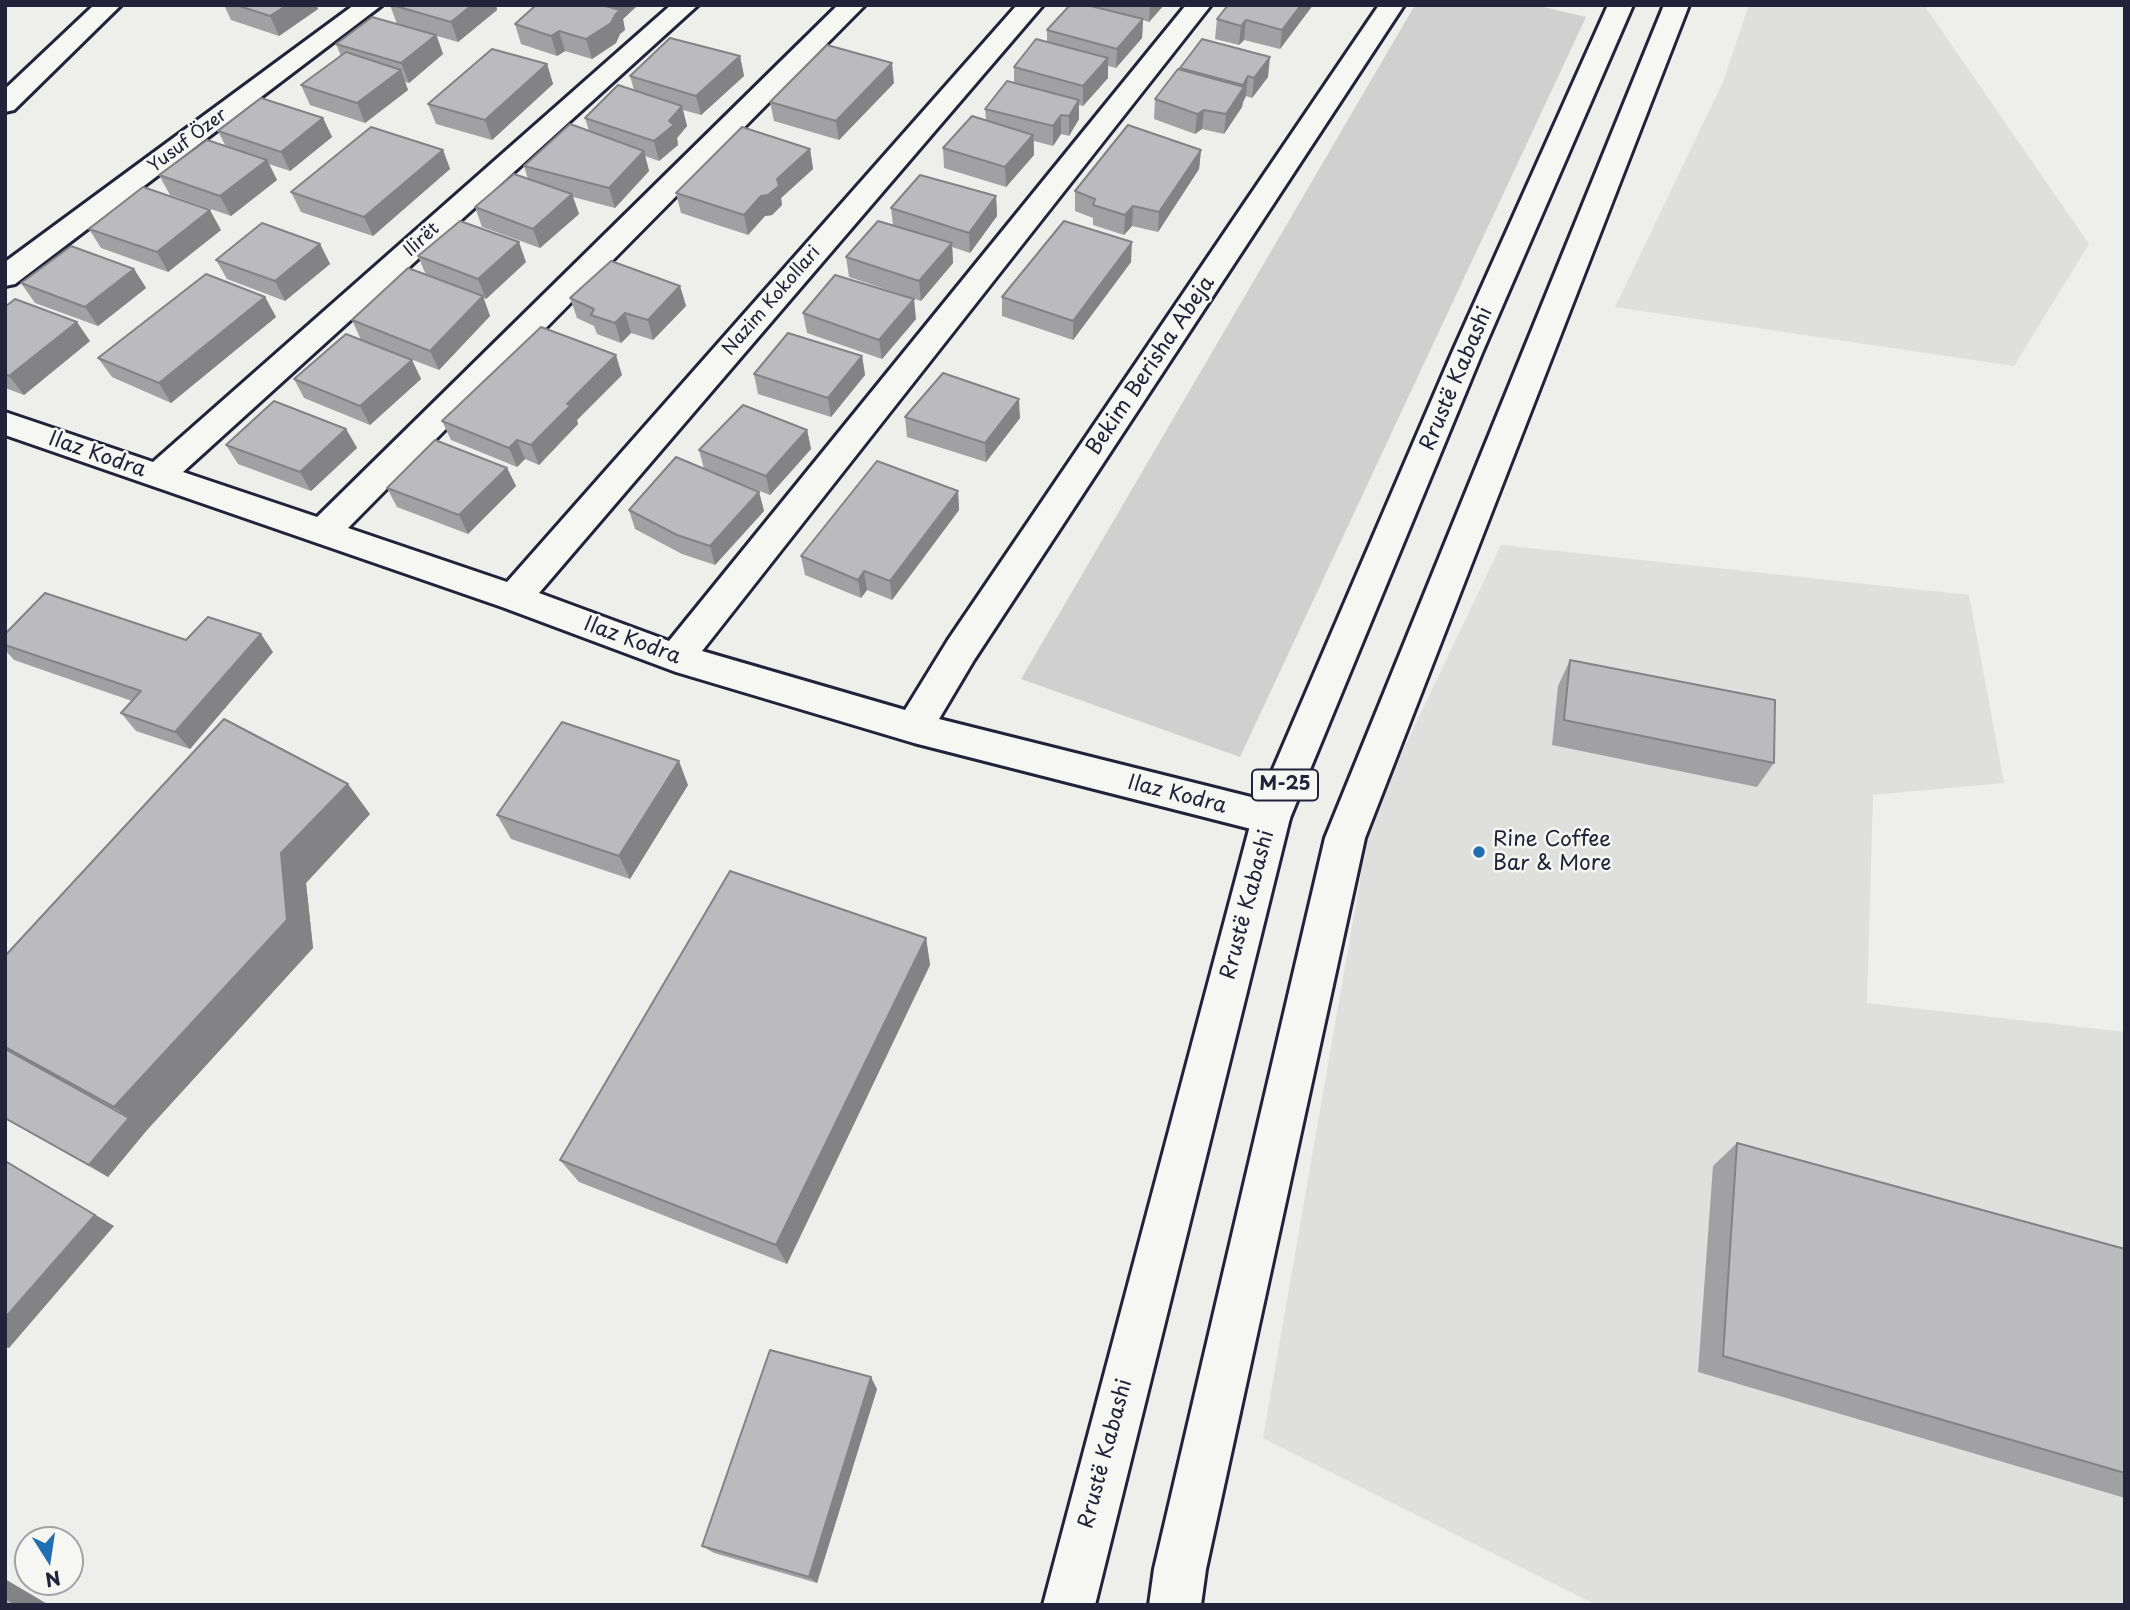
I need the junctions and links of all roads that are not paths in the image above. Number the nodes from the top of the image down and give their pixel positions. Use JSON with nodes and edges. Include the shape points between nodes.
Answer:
{"nodes":[{"id":1,"x":109,"y":5,"type":"edge"},
{"id":2,"x":370,"y":5,"type":"edge"},
{"id":3,"x":686,"y":5,"type":"edge"},
{"id":4,"x":853,"y":5,"type":"edge"},
{"id":5,"x":1031,"y":5,"type":"edge"},
{"id":6,"x":1199,"y":5,"type":"edge"},
{"id":7,"x":1392,"y":5,"type":"edge"},
{"id":8,"x":1620,"y":5,"type":"edge"},
{"id":9,"x":1671,"y":6,"type":"edge"},
{"id":10,"x":5,"y":104,"type":"edge"},
{"id":11,"x":5,"y":277,"type":"edge"},
{"id":12,"x":5,"y":423,"type":"edge"},
{"id":13,"x":158,"y":476,"type":"junction"},
{"id":14,"x":323,"y":532,"type":"junction"},
{"id":15,"x":514,"y":597,"type":"junction"},
{"id":16,"x":676,"y":658,"type":"junction"},
{"id":17,"x":914,"y":728,"type":"junction"},
{"id":18,"x":1271,"y":818,"type":"junction"},
{"id":19,"x":1069,"y":1605,"type":"edge"},
{"id":20,"x":1175,"y":1605,"type":"edge"}],
"edges":[{"from":1,"to":10,"type":"street"},
{"from":2,"to":11,"type":"street","name":"Yusuf Özer"},
{"from":3,"to":13,"type":"street","name":"Ilirët"},
{"from":4,"to":14,"type":"street"},
{"from":5,"to":15,"type":"street","name":"Nazim Kokollari"},
{"from":6,"to":16,"type":"street"},
{"from":7,"to":17,"type":"street","name":"Bekim Berisha Abeja","via":[[961,650]]},
{"from":8,"to":18,"type":"street","name":"Rrustë Kabashi","number":"M-25"},
{"from":9,"to":20,"type":"street","via":[[1345,838]]},
{"from":12,"to":13,"type":"street","name":"Ilaz Kodra"},
{"from":13,"to":14,"type":"street","name":"Ilaz Kodra"},
{"from":14,"to":15,"type":"street","name":"Ilaz Kodra"},
{"from":15,"to":16,"type":"street","name":"Ilaz Kodra"},
{"from":16,"to":17,"type":"street","name":"Ilaz Kodra"},
{"from":17,"to":18,"type":"street","name":"Ilaz Kodra"},
{"from":18,"to":19,"type":"street","name":"Rrustë Kabashi","number":"M-25"}]}
